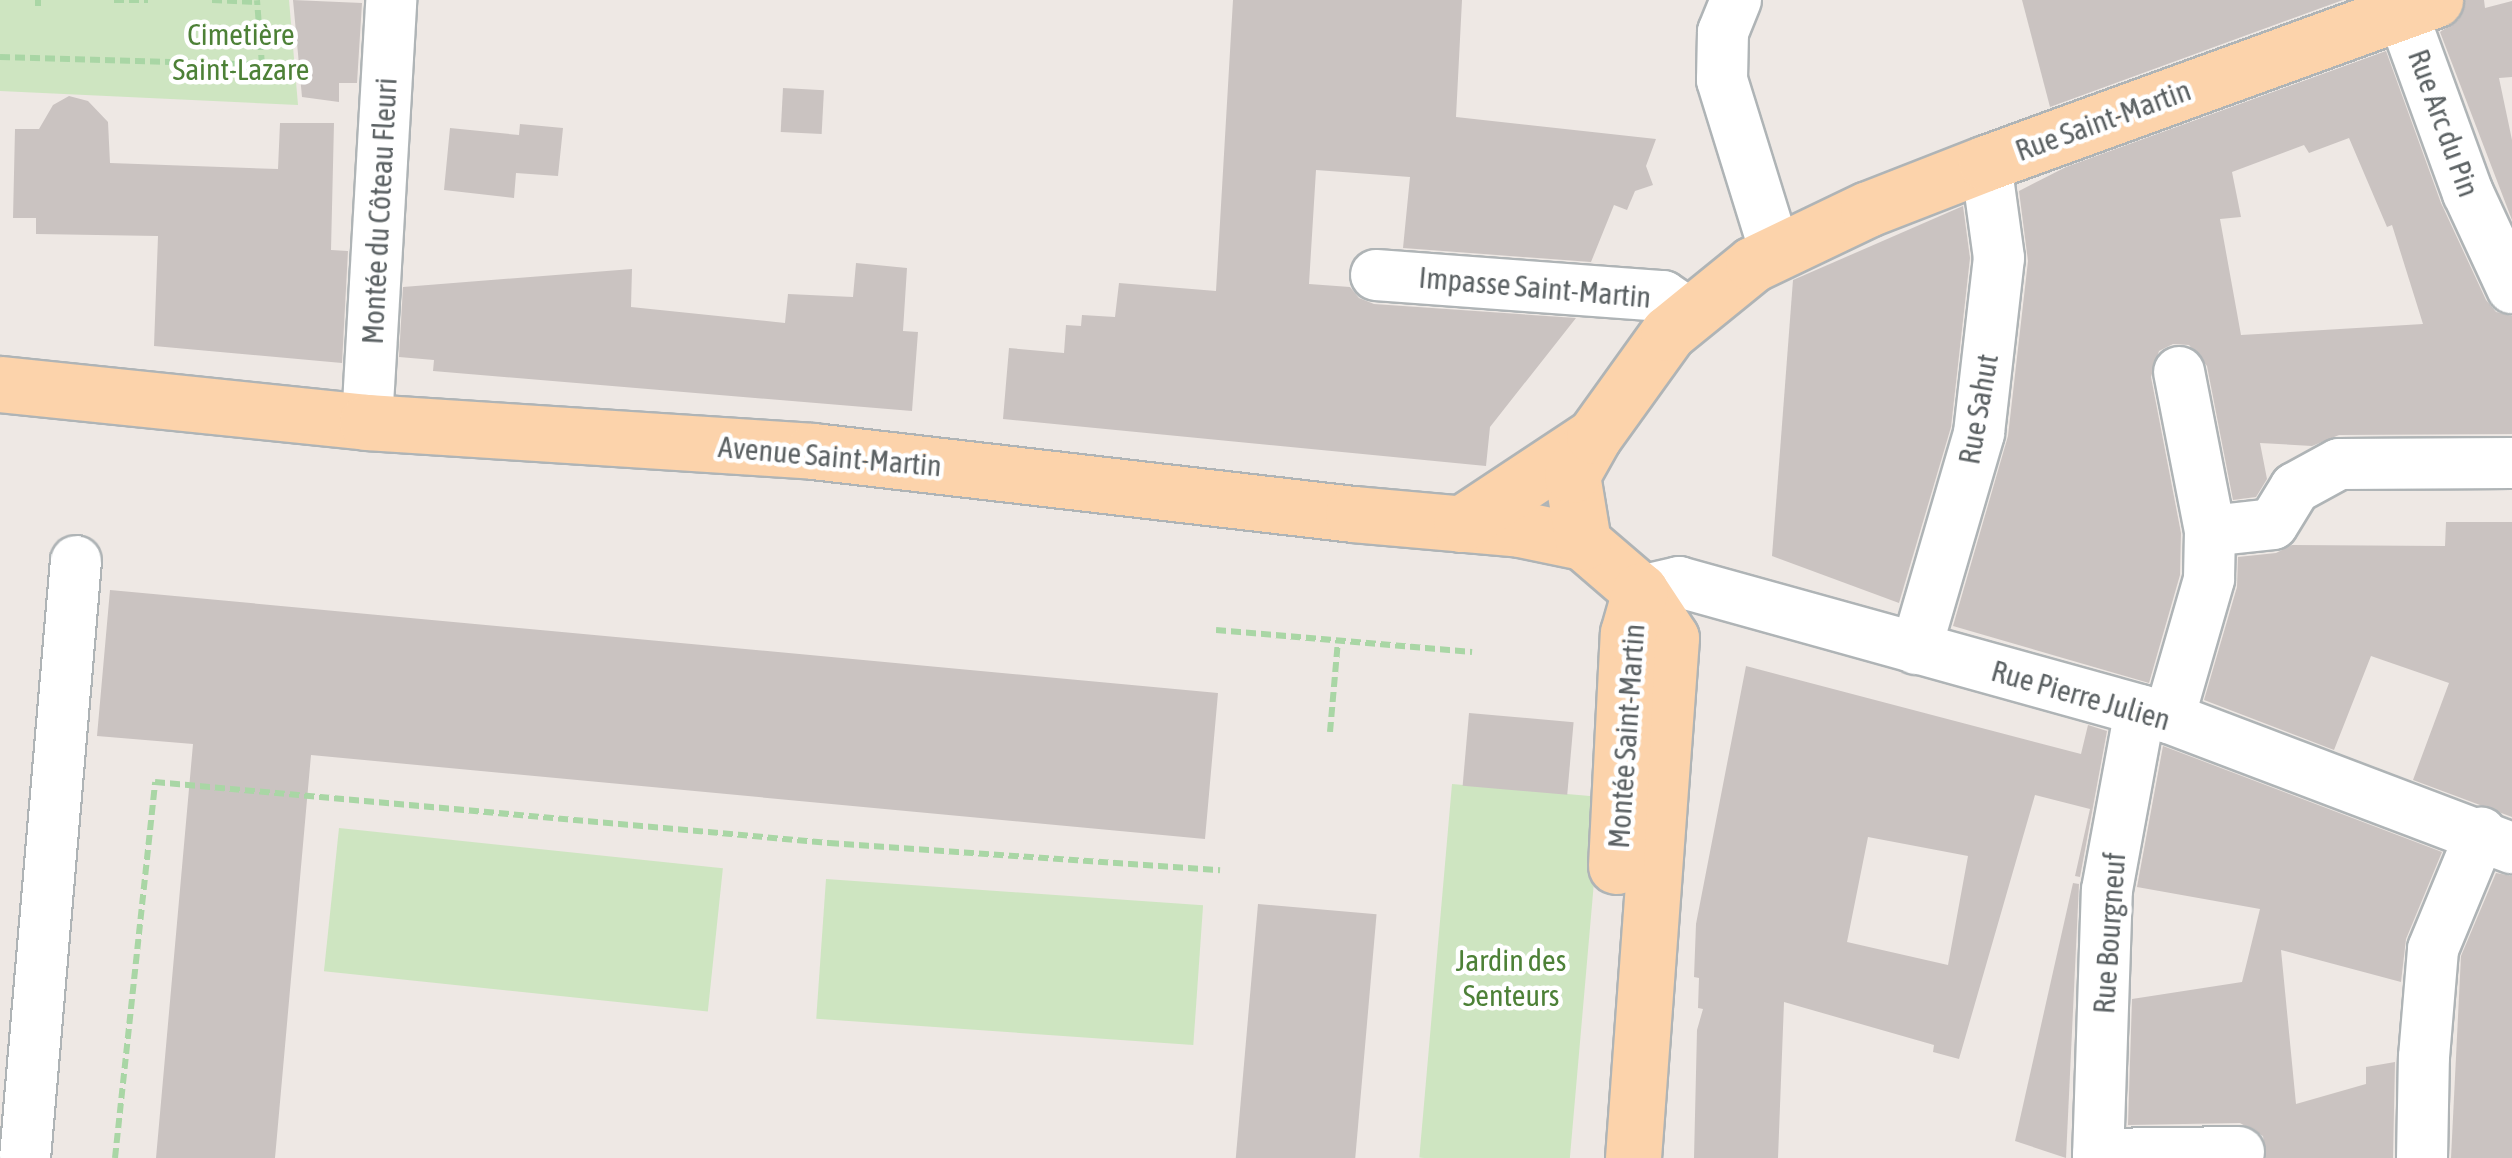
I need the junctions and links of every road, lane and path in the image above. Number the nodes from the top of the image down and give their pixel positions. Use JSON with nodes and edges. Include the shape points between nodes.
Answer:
{"nodes":[{"id":1,"x":114,"y":0,"type":"edge"},
{"id":2,"x":148,"y":0,"type":"edge"},
{"id":3,"x":212,"y":0,"type":"edge"},
{"id":4,"x":391,"y":0,"type":"edge"},
{"id":5,"x":1736,"y":0,"type":"edge"},
{"id":6,"x":257,"y":1,"type":"edge"},
{"id":7,"x":2419,"y":6,"type":"edge"},
{"id":8,"x":0,"y":58,"type":"edge"},
{"id":9,"x":1986,"y":163,"type":"junction"},
{"id":10,"x":1776,"y":250,"type":"junction"},
{"id":11,"x":1376,"y":275,"type":"dead end"},
{"id":12,"x":2512,"y":288,"type":"edge"},
{"id":13,"x":1690,"y":314,"type":"junction"},
{"id":14,"x":2179,"y":372,"type":"dead end"},
{"id":15,"x":0,"y":384,"type":"edge"},
{"id":16,"x":367,"y":422,"type":"junction"},
{"id":17,"x":1594,"y":436,"type":"junction"},
{"id":18,"x":2512,"y":463,"type":"edge"},
{"id":19,"x":1461,"y":524,"type":"junction"},
{"id":20,"x":2210,"y":531,"type":"junction"},
{"id":21,"x":1583,"y":542,"type":"junction"},
{"id":22,"x":76,"y":561,"type":"dead end"},
{"id":23,"x":1640,"y":591,"type":"junction"},
{"id":24,"x":1216,"y":630,"type":"dead end"},
{"id":25,"x":1338,"y":640,"type":"junction"},
{"id":26,"x":1916,"y":649,"type":"junction"},
{"id":27,"x":1472,"y":652,"type":"dead end"},
{"id":28,"x":2154,"y":714,"type":"junction"},
{"id":29,"x":1330,"y":732,"type":"dead end"},
{"id":30,"x":2496,"y":841,"type":"edge"},
{"id":31,"x":1220,"y":870,"type":"dead end"},
{"id":32,"x":2239,"y":1152,"type":"dead end"},
{"id":33,"x":2098,"y":1156,"type":"edge"},
{"id":34,"x":25,"y":1158,"type":"edge"},
{"id":35,"x":114,"y":1158,"type":"edge"},
{"id":36,"x":1598,"y":1158,"type":"edge"},
{"id":37,"x":1633,"y":1158,"type":"edge"},
{"id":38,"x":2422,"y":1158,"type":"edge"}],
"edges":[{"from":1,"to":2,"type":"path"},
{"from":3,"to":6,"type":"path"},
{"from":4,"to":16,"type":"street","name":"Montée du Côteau Fleuri"},
{"from":5,"to":10,"type":"street","via":[[1723,32],[1722,80]]},
{"from":6,"to":8,"type":"path","via":[[262,65]]},
{"from":7,"to":9,"type":"main road","name":"Rue Saint-Martin"},
{"from":7,"to":12,"type":"street","name":"Rue Arc du Pin","via":[[2468,193]]},
{"from":9,"to":10,"type":"main road","name":"Rue Saint-Martin"},
{"from":9,"to":26,"type":"street","name":"Rue Sahut","via":[[2000,258],[1979,433]]},
{"from":10,"to":13,"type":"main road","name":"Rue Saint-Martin"},
{"from":11,"to":13,"type":"street","name":"Impasse Saint-Martin","via":[[1663,296]]},
{"from":13,"to":17,"type":"main road","name":"Rue Saint-Martin","via":[[1668,333]]},
{"from":14,"to":20,"type":"street","name":"Rue Bourgneuf"},
{"from":15,"to":16,"type":"main road","name":"Avenue Saint-Martin"},
{"from":16,"to":19,"type":"main road","name":"Avenue Saint-Martin","via":[[813,451]]},
{"from":17,"to":19,"type":"main road"},
{"from":17,"to":21,"type":"main road","via":[[1572,474]]},
{"from":18,"to":20,"type":"street","via":[[2339,464],[2296,488],[2273,524]]},
{"from":19,"to":21,"type":"main road","name":"Avenue Saint-Martin"},
{"from":20,"to":28,"type":"street","name":"Rue Bourgneuf","via":[[2210,579]]},
{"from":21,"to":23,"type":"main road","name":"Avenue Saint-Martin"},
{"from":22,"to":34,"type":"street"},
{"from":23,"to":26,"type":"street","name":"Rue Pierre Julien","via":[[1678,582]]},
{"from":23,"to":36,"type":"main road","name":"Montée Saint-Martin","via":[[1628,633]]},
{"from":23,"to":37,"type":"main road","name":"Montée Saint-Martin","via":[[1670,638]]},
{"from":24,"to":25,"type":"path"},
{"from":25,"to":27,"type":"path"},
{"from":25,"to":29,"type":"path"},
{"from":26,"to":28,"type":"street","name":"Rue Pierre Julien"},
{"from":28,"to":30,"type":"street","name":"Rue Pierre Julien"},
{"from":28,"to":33,"type":"street","name":"Rue Bourgneuf","via":[[2107,890]]},
{"from":30,"to":38,"type":"street","via":[[2432,949]]},
{"from":31,"to":35,"type":"path","via":[[812,842],[155,782]]},
{"from":32,"to":33,"type":"street"}]}
